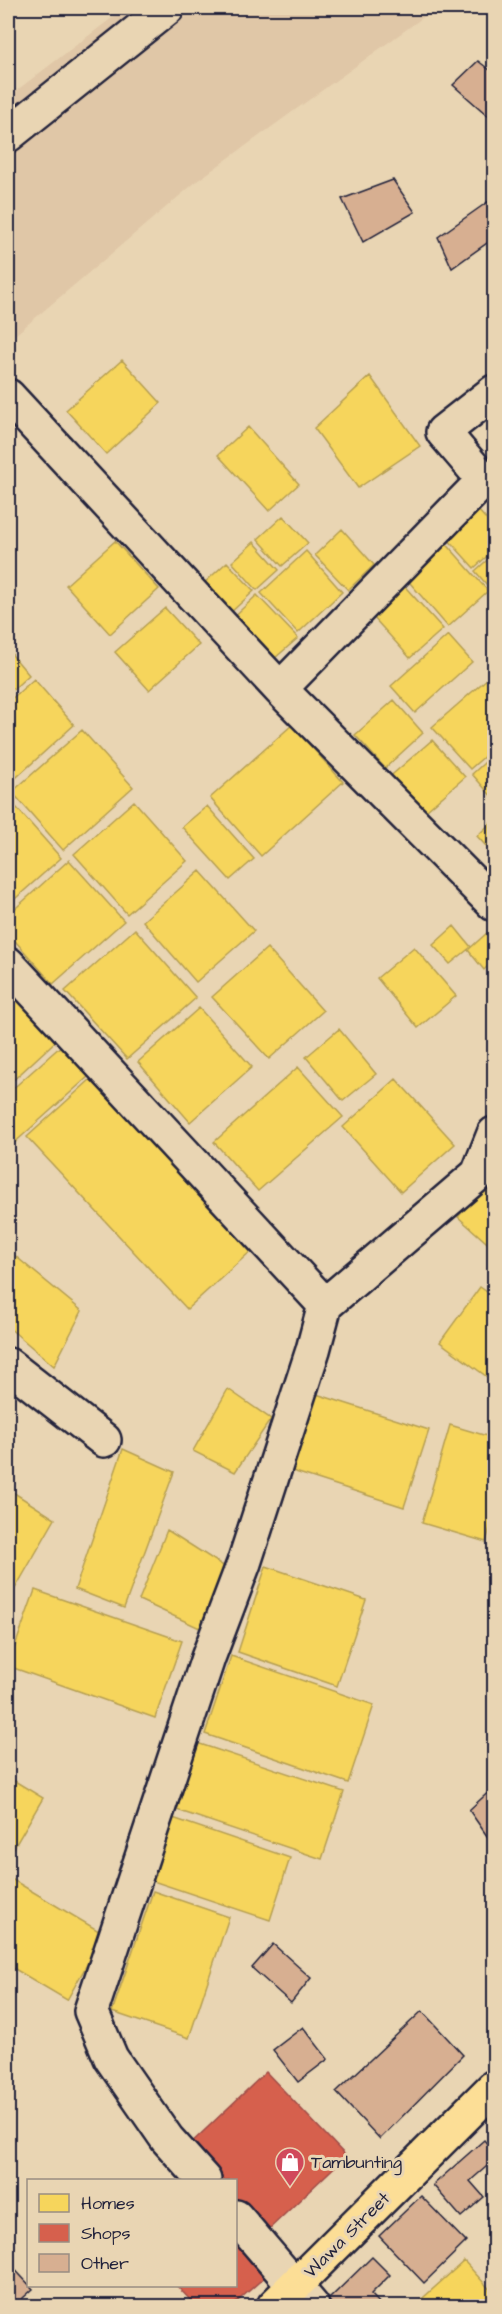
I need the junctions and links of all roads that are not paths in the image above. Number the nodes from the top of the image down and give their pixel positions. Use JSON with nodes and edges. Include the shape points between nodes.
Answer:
{"nodes":[{"id":1,"x":166,"y":8,"type":"edge"},
{"id":2,"x":8,"y":135,"type":"edge"},
{"id":3,"x":495,"y":392,"type":"edge"},
{"id":4,"x":8,"y":396,"type":"edge"},
{"id":5,"x":280,"y":689,"type":"junction"},
{"id":6,"x":495,"y":904,"type":"edge"},
{"id":7,"x":8,"y":964,"type":"edge"},
{"id":8,"x":495,"y":1134,"type":"edge"},
{"id":9,"x":325,"y":1305,"type":"junction"},
{"id":10,"x":8,"y":1365,"type":"edge"},
{"id":11,"x":104,"y":1440,"type":"dead end"},
{"id":12,"x":495,"y":2087,"type":"edge"},
{"id":13,"x":202,"y":2179,"type":"edge"},
{"id":14,"x":237,"y":2218,"type":"edge"},
{"id":15,"x":294,"y":2300,"type":"edge"}],
"edges":[{"from":1,"to":2,"type":"street"},
{"from":3,"to":5,"type":"street","via":[[443,432],[484,480]]},
{"from":4,"to":5,"type":"street"},
{"from":5,"to":6,"type":"street"},
{"from":7,"to":9,"type":"street"},
{"from":8,"to":9,"type":"street","via":[[478,1174]]},
{"from":9,"to":13,"type":"street","via":[[244,1563],[208,1658],[91,2011],[111,2058],[167,2139]]},
{"from":10,"to":11,"type":"street"},
{"from":12,"to":15,"type":"main road","name":"Wawa Street"},
{"from":14,"to":15,"type":"street"}]}
